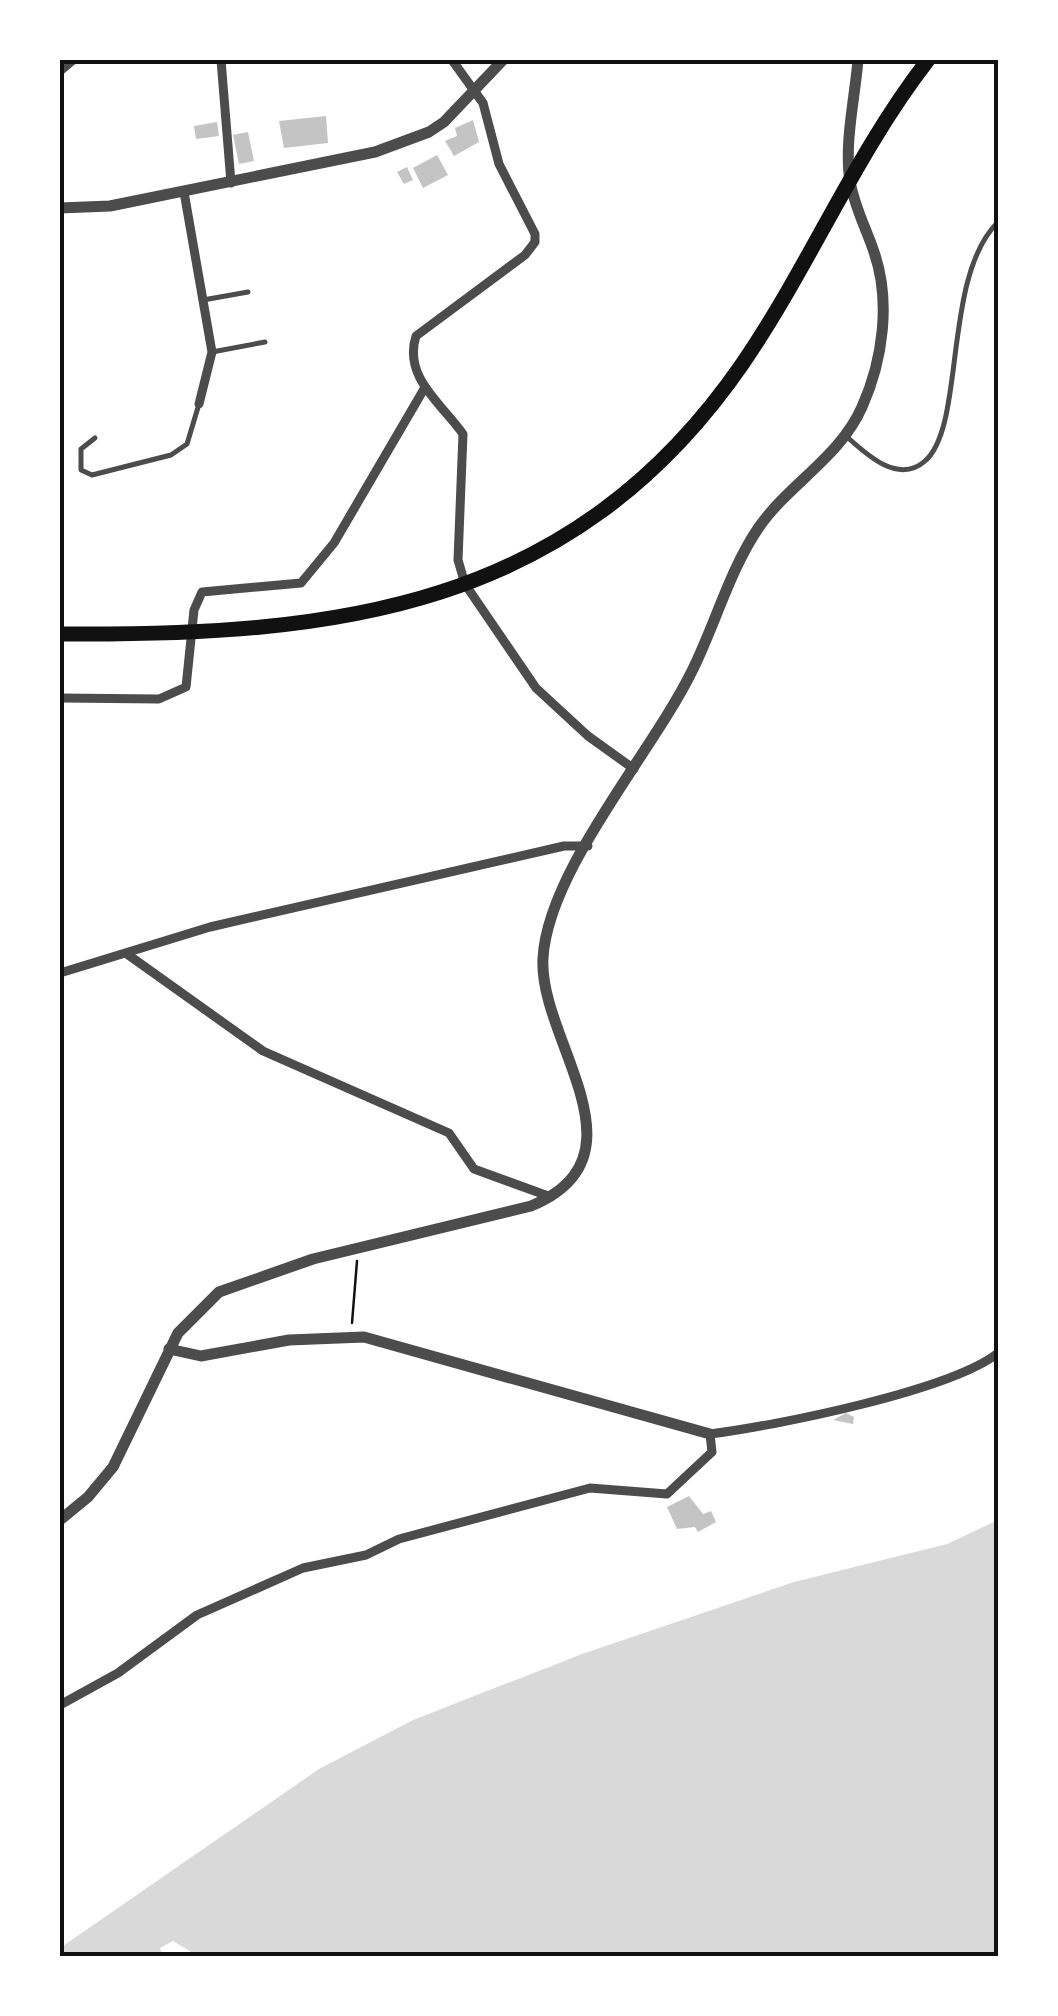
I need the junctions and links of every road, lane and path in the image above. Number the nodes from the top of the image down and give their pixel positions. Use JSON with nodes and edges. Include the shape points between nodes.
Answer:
{"nodes":[{"id":1,"x":73,"y":60,"type":"edge"},
{"id":2,"x":221,"y":60,"type":"edge"},
{"id":3,"x":452,"y":60,"type":"edge"},
{"id":4,"x":503,"y":60,"type":"edge"},
{"id":5,"x":858,"y":60,"type":"edge"},
{"id":6,"x":928,"y":60,"type":"edge"},
{"id":7,"x":60,"y":71,"type":"edge"},
{"id":8,"x":475,"y":89,"type":"junction"},
{"id":9,"x":849,"y":178,"type":"junction"},
{"id":10,"x":232,"y":183,"type":"junction"},
{"id":11,"x":184,"y":192,"type":"junction"},
{"id":12,"x":60,"y":208,"type":"edge"},
{"id":13,"x":998,"y":222,"type":"edge"},
{"id":14,"x":248,"y":292,"type":"dead end"},
{"id":15,"x":203,"y":300,"type":"junction"},
{"id":16,"x":265,"y":342,"type":"dead end"},
{"id":17,"x":212,"y":352,"type":"junction"},
{"id":18,"x":424,"y":388,"type":"junction"},
{"id":19,"x":199,"y":404,"type":"joint"},
{"id":20,"x":846,"y":436,"type":"junction"},
{"id":21,"x":95,"y":438,"type":"dead end"},
{"id":22,"x":466,"y":584,"type":"junction"},
{"id":23,"x":60,"y":634,"type":"edge"},
{"id":24,"x":195,"y":634,"type":"junction"},
{"id":25,"x":60,"y":698,"type":"edge"},
{"id":26,"x":634,"y":769,"type":"junction"},
{"id":27,"x":588,"y":846,"type":"junction"},
{"id":28,"x":126,"y":954,"type":"junction"},
{"id":29,"x":60,"y":973,"type":"edge"},
{"id":30,"x":552,"y":1197,"type":"junction"},
{"id":31,"x":357,"y":1260,"type":"dead end"},
{"id":32,"x":351,"y":1336,"type":"junction"},
{"id":33,"x":170,"y":1349,"type":"junction"},
{"id":34,"x":998,"y":1353,"type":"edge"},
{"id":35,"x":710,"y":1434,"type":"junction"},
{"id":36,"x":60,"y":1520,"type":"edge"},
{"id":37,"x":60,"y":1706,"type":"edge"}],
"edges":[{"from":1,"to":7,"type":"street"},
{"from":2,"to":10,"type":"street"},
{"from":3,"to":8,"type":"street"},
{"from":4,"to":8,"type":"street"},
{"from":5,"to":9,"type":"street"},
{"from":6,"to":9,"type":"highway"},
{"from":8,"to":10,"type":"street","via":[[429,132],[334,163]]},
{"from":8,"to":18,"type":"street","via":[[499,164],[535,242],[416,336],[412,363]]},
{"from":9,"to":20,"type":"street","via":[[884,300],[872,378]]},
{"from":9,"to":22,"type":"highway","via":[[746,359],[657,463],[537,552]]},
{"from":10,"to":11,"type":"street"},
{"from":11,"to":12,"type":"street"},
{"from":11,"to":15,"type":"street"},
{"from":13,"to":20,"type":"lane","via":[[972,264],[931,453],[899,469],[870,458]]},
{"from":14,"to":15,"type":"lane"},
{"from":15,"to":17,"type":"street"},
{"from":16,"to":17,"type":"lane"},
{"from":17,"to":19,"type":"street"},
{"from":18,"to":22,"type":"street","via":[[463,434],[458,560]]},
{"from":18,"to":24,"type":"street","via":[[334,543],[301,583],[202,592]]},
{"from":19,"to":21,"type":"lane","via":[[187,444],[171,455],[92,475],[81,470],[81,449]]},
{"from":20,"to":26,"type":"street","via":[[757,530],[691,674]]},
{"from":22,"to":24,"type":"highway","via":[[349,618]]},
{"from":22,"to":26,"type":"street","via":[[536,688]]},
{"from":23,"to":24,"type":"highway"},
{"from":24,"to":25,"type":"street","via":[[190,677],[178,694],[158,700]]},
{"from":26,"to":27,"type":"street"},
{"from":27,"to":28,"type":"street","via":[[564,846],[210,928]]},
{"from":27,"to":30,"type":"street","via":[[551,918],[543,954],[548,1000],[587,1118],[582,1158]]},
{"from":28,"to":29,"type":"street"},
{"from":28,"to":30,"type":"street","via":[[263,1051],[449,1133],[474,1168]]},
{"from":30,"to":33,"type":"street","via":[[246,1280],[201,1307]]},
{"from":31,"to":32,"type":"path"},
{"from":32,"to":33,"type":"street","via":[[201,1356]]},
{"from":32,"to":35,"type":"street"},
{"from":33,"to":36,"type":"street","via":[[113,1467]]},
{"from":34,"to":35,"type":"street","via":[[970,1370],[869,1402]]},
{"from":35,"to":37,"type":"street","via":[[712,1452],[667,1494],[590,1488],[303,1568],[197,1614]]}]}
